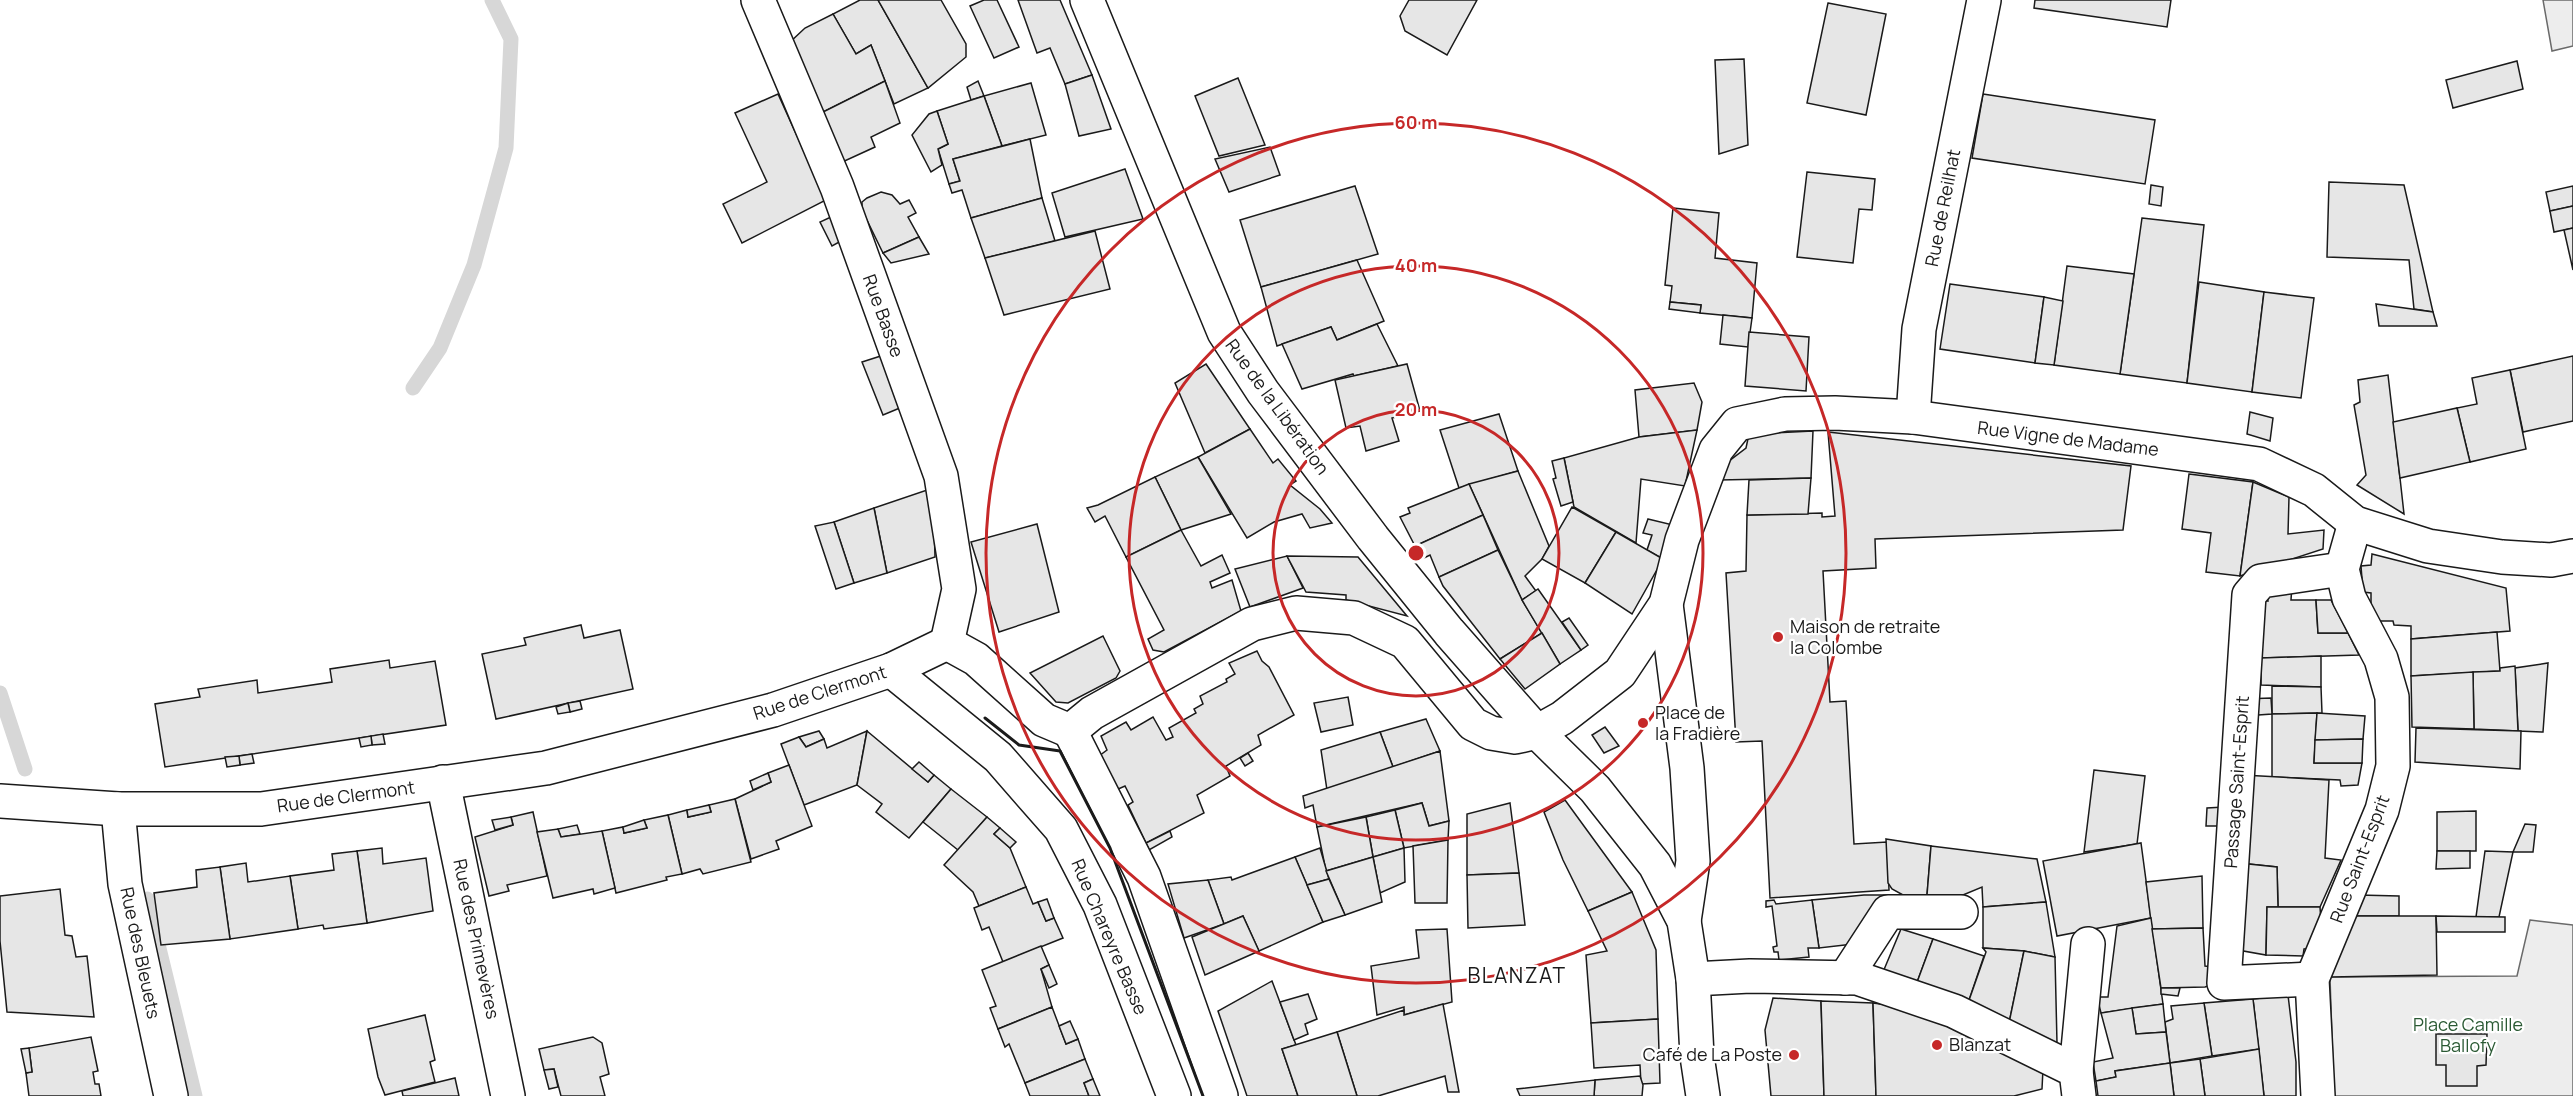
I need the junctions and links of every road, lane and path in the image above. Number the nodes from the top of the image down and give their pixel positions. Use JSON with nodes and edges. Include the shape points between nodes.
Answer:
{"nodes":[{"id":1,"x":758,"y":0,"type":"edge"},
{"id":2,"x":1087,"y":0,"type":"edge"},
{"id":3,"x":1984,"y":0,"type":"edge"},
{"id":4,"x":1913,"y":417,"type":"junction"},
{"id":5,"x":2355,"y":523,"type":"junction"},
{"id":6,"x":2573,"y":556,"type":"edge"},
{"id":7,"x":2342,"y":568,"type":"junction"},
{"id":8,"x":1666,"y":604,"type":"junction"},
{"id":9,"x":947,"y":643,"type":"junction"},
{"id":10,"x":891,"y":670,"type":"junction"},
{"id":11,"x":1070,"y":731,"type":"junction"},
{"id":12,"x":1537,"y":732,"type":"junction"},
{"id":13,"x":443,"y":782,"type":"junction"},
{"id":14,"x":0,"y":801,"type":"edge"},
{"id":15,"x":118,"y":809,"type":"junction"},
{"id":16,"x":1960,"y":912,"type":"dead end"},
{"id":17,"x":1684,"y":921,"type":"junction"},
{"id":18,"x":2088,"y":944,"type":"dead end"},
{"id":19,"x":1845,"y":978,"type":"junction"},
{"id":20,"x":1693,"y":979,"type":"junction"},
{"id":21,"x":2312,"y":979,"type":"junction"},
{"id":22,"x":2077,"y":1083,"type":"edge"},
{"id":23,"x":171,"y":1096,"type":"edge"},
{"id":24,"x":508,"y":1096,"type":"edge"},
{"id":25,"x":1174,"y":1096,"type":"edge"},
{"id":26,"x":1221,"y":1096,"type":"edge"},
{"id":27,"x":1703,"y":1096,"type":"edge"},
{"id":28,"x":2318,"y":1096,"type":"edge"}],
"edges":[{"from":1,"to":9,"type":"street","name":"Rue Basse","via":[[837,188],[941,476],[959,590]]},
{"from":2,"to":12,"type":"street","name":"Rue de la Libération","via":[[1224,332],[1263,392],[1373,538]]},
{"from":3,"to":4,"type":"street","name":"Rue de Reilhat","via":[[1919,329]]},
{"from":4,"to":5,"type":"street","name":"Rue Vigne de Madame","via":[[2259,464],[2314,490]]},
{"from":4,"to":8,"type":"street","name":"Rue Vigne de Madame","via":[[1785,414],[1737,424],[1716,450],[1683,540]]},
{"from":5,"to":6,"type":"street","name":"Rue Vigne de Madame","via":[[2439,548],[2551,560]]},
{"from":5,"to":7,"type":"street","name":"Rue Saint-Esprit"},
{"from":7,"to":21,"type":"street","name":"Rue Saint-Esprit","via":[[2349,598],[2381,659],[2392,697],[2393,766],[2382,810]]},
{"from":7,"to":21,"type":"street","name":"Passage Saint-Esprit","via":[[2261,580],[2249,595],[2224,983]]},
{"from":8,"to":12,"type":"street","via":[[1620,673],[1562,718]]},
{"from":8,"to":17,"type":"street","via":[[1687,768],[1693,861]]},
{"from":9,"to":10,"type":"street","name":"Rue de Clermont"},
{"from":9,"to":11,"type":"street","via":[[976,659],[1044,720]]},
{"from":10,"to":13,"type":"street","name":"Rue de Clermont","via":[[772,710],[546,768]]},
{"from":10,"to":25,"type":"street","name":"Rue Chareyre Basse","via":[[998,758],[1061,829],[1100,905]]},
{"from":11,"to":12,"type":"street","via":[[1092,713],[1252,624],[1296,613],[1354,618],[1406,642],[1473,724],[1491,733],[1515,736]]},
{"from":11,"to":26,"type":"street","via":[[1144,877]]},
{"from":12,"to":17,"type":"street","via":[[1595,789],[1655,865]]},
{"from":13,"to":15,"type":"street","name":"Rue de Clermont","via":[[261,809]]},
{"from":13,"to":24,"type":"street","name":"Rue des Primevères"},
{"from":14,"to":15,"type":"street","name":"Rue de Clermont"},
{"from":15,"to":23,"type":"street","name":"Rue des Bleuets","via":[[125,884]]},
{"from":16,"to":19,"type":"street","via":[[1888,912]]},
{"from":17,"to":20,"type":"street"},
{"from":18,"to":22,"type":"street"},
{"from":19,"to":20,"type":"street"},
{"from":19,"to":22,"type":"street","via":[[1857,978],[1954,1011]]},
{"from":20,"to":27,"type":"street"},
{"from":21,"to":28,"type":"street","name":"Rue Saint-Esprit"}]}
